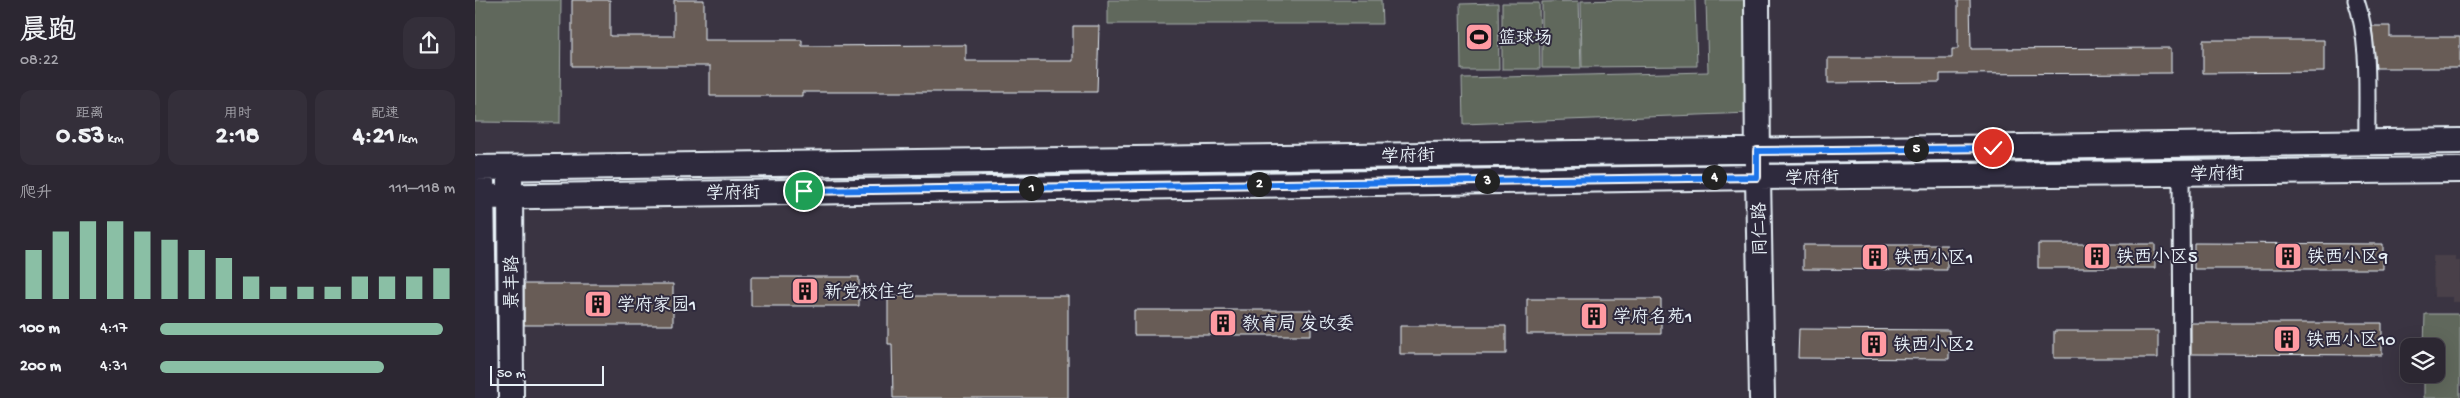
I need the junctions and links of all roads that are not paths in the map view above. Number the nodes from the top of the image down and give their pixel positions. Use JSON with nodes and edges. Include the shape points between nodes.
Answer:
{"nodes":[{"id":1,"x":1757,"y":0,"type":"edge"},
{"id":2,"x":1768,"y":0,"type":"edge"},
{"id":3,"x":2356,"y":0,"type":"edge"},
{"id":4,"x":2460,"y":141,"type":"edge"},
{"id":5,"x":2367,"y":143,"type":"junction"},
{"id":6,"x":1763,"y":151,"type":"junction"},
{"id":7,"x":510,"y":167,"type":"junction"},
{"id":8,"x":479,"y":168,"type":"edge"},
{"id":9,"x":2460,"y":170,"type":"edge"},
{"id":10,"x":2181,"y":174,"type":"junction"},
{"id":11,"x":1763,"y":177,"type":"junction"},
{"id":12,"x":511,"y":195,"type":"junction"},
{"id":13,"x":478,"y":197,"type":"edge"},
{"id":14,"x":485,"y":398,"type":"edge"},
{"id":15,"x":511,"y":398,"type":"edge"},
{"id":16,"x":1762,"y":398,"type":"edge"},
{"id":17,"x":1772,"y":398,"type":"edge"},
{"id":18,"x":2182,"y":398,"type":"edge"}],
"edges":[{"from":1,"to":6,"type":"main road","name":"同仁路"},
{"from":2,"to":6,"type":"main road","name":"同仁路"},
{"from":3,"to":5,"type":"street","via":[[2364,51]]},
{"from":4,"to":5,"type":"main road","name":"学府街"},
{"from":5,"to":6,"type":"main road","name":"学府街"},
{"from":6,"to":7,"type":"main road","name":"学府街"},
{"from":6,"to":11,"type":"main road","name":"同仁路"},
{"from":7,"to":8,"type":"main road","name":"学府街"},
{"from":7,"to":12,"type":"main road","name":"景丰路"},
{"from":8,"to":13,"type":"main road","name":"景丰路"},
{"from":9,"to":10,"type":"main road","name":"学府街"},
{"from":10,"to":11,"type":"main road","name":"学府街"},
{"from":10,"to":18,"type":"street"},
{"from":11,"to":12,"type":"main road","name":"学府街"},
{"from":11,"to":16,"type":"main road","name":"同仁路"},
{"from":11,"to":17,"type":"main road","name":"同仁路"},
{"from":12,"to":13,"type":"main road","name":"学府街"},
{"from":12,"to":15,"type":"main road","name":"景丰路"},
{"from":13,"to":14,"type":"main road","name":"景丰路"}]}
